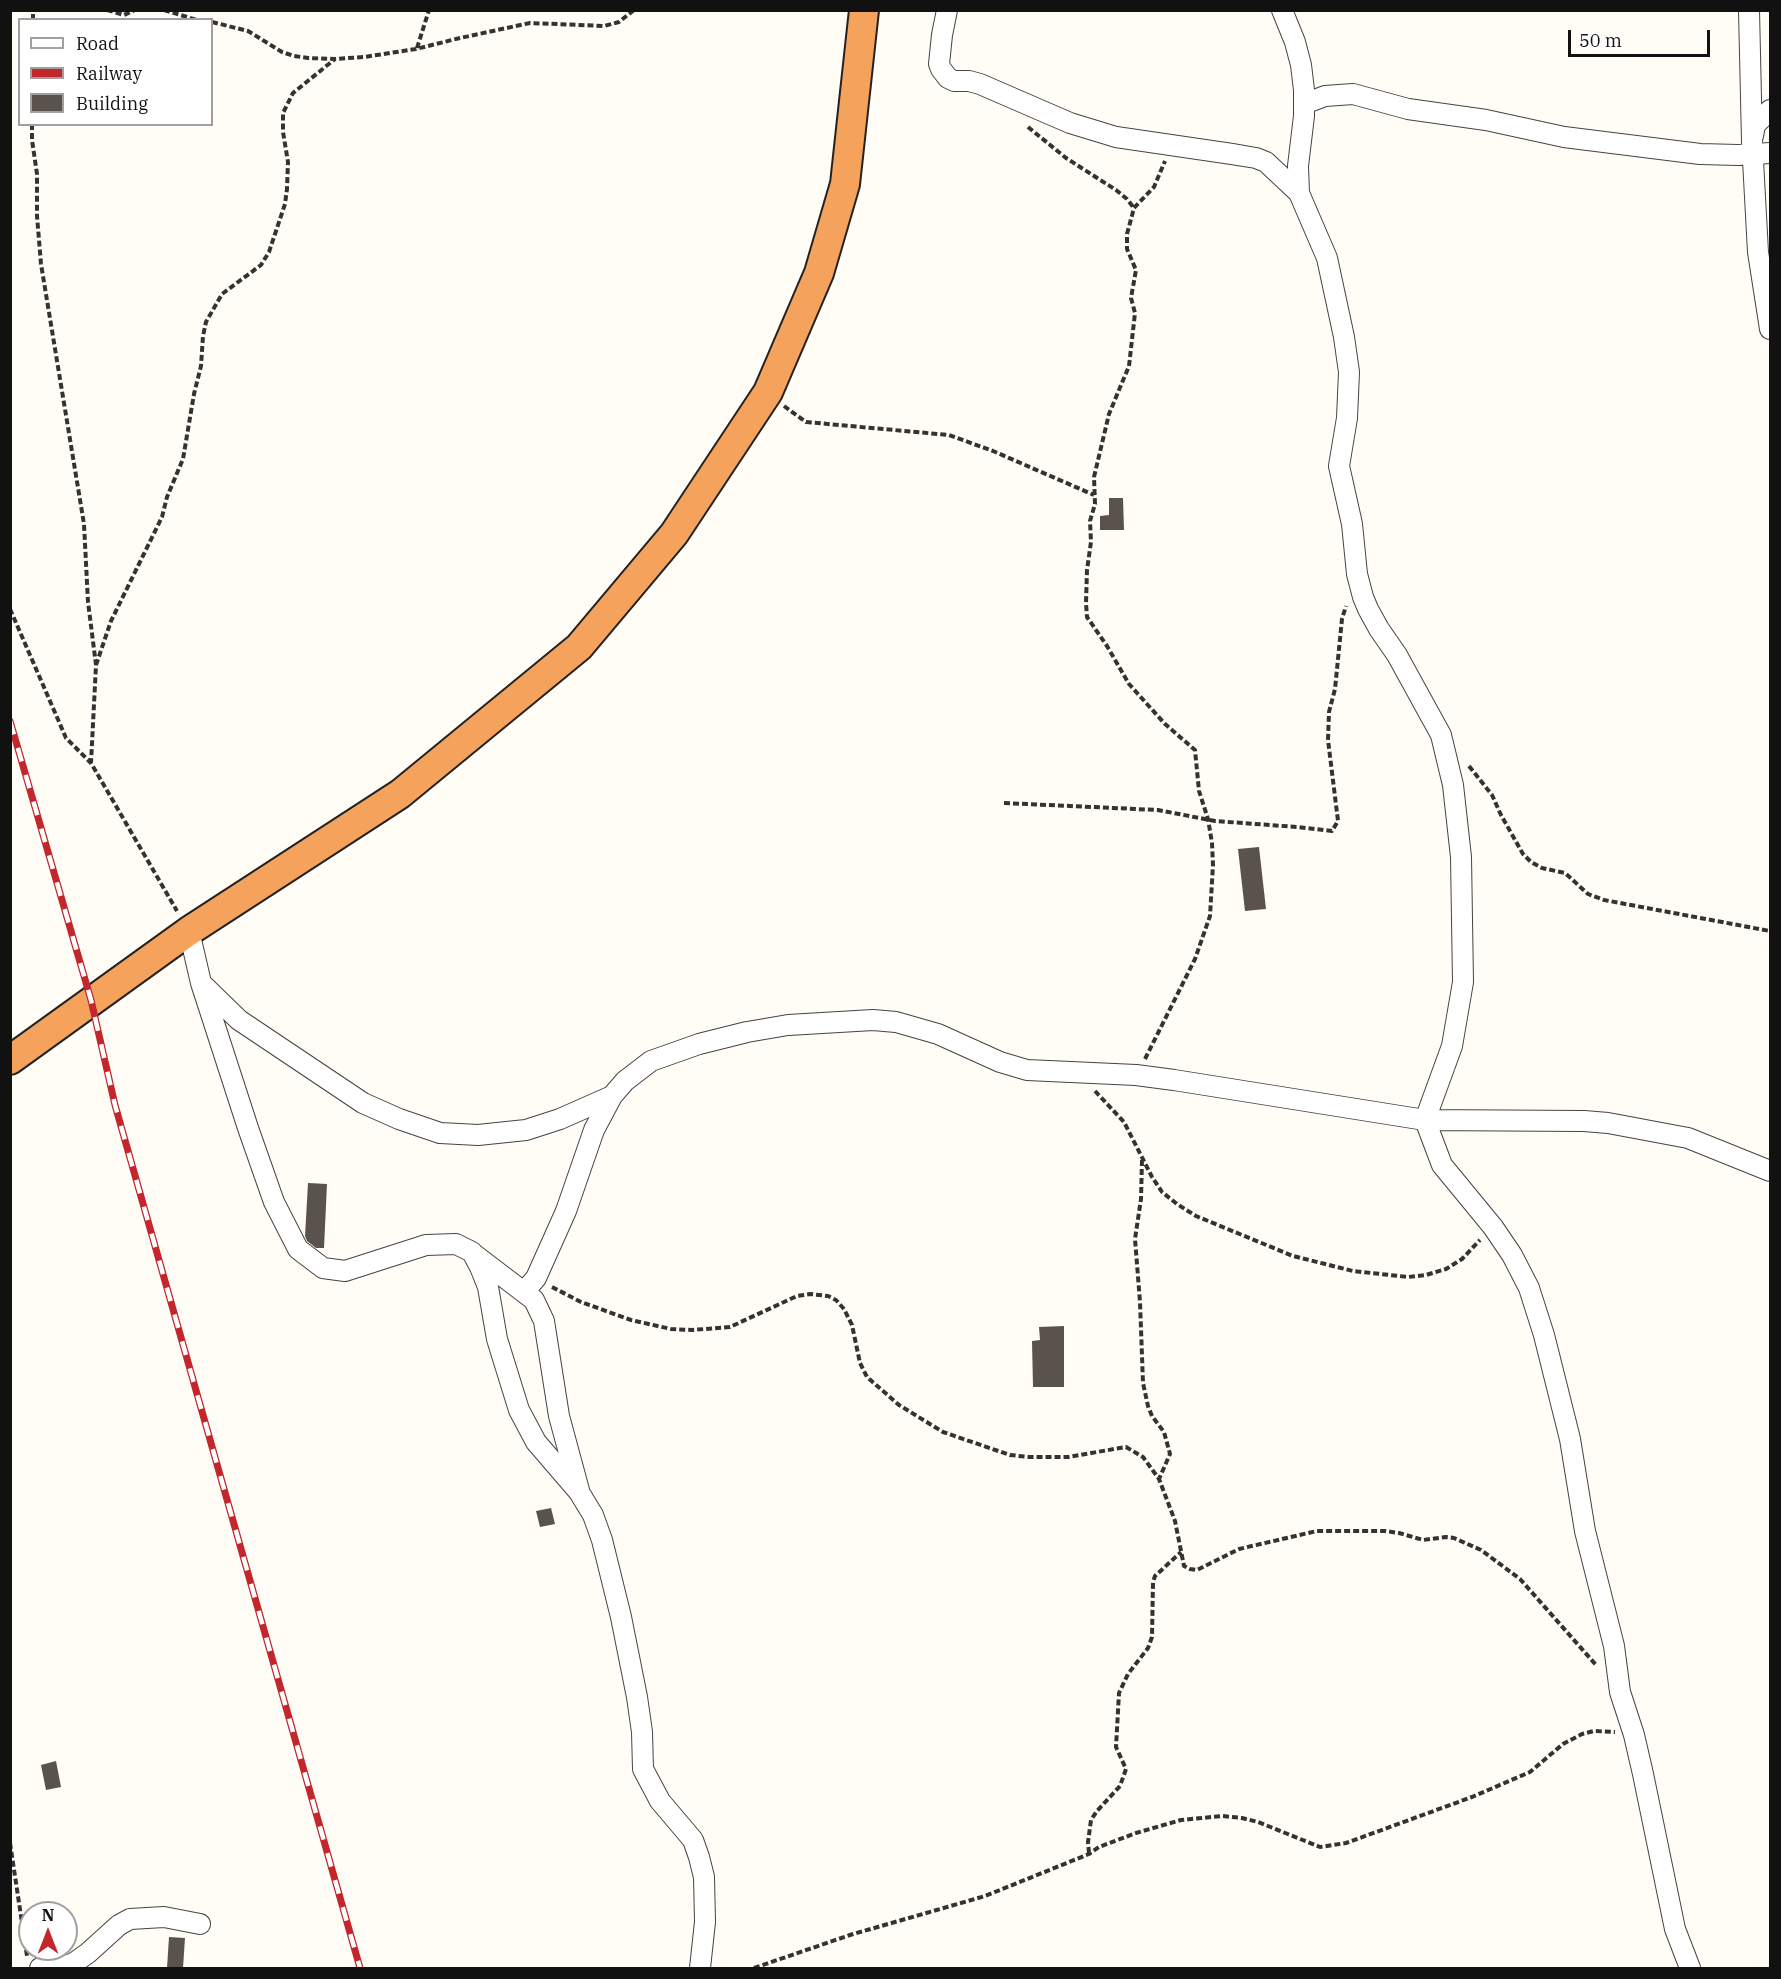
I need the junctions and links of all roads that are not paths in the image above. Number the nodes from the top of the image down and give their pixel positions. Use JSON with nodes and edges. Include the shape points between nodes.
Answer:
{"nodes":[{"id":1,"x":864,"y":10,"type":"edge"},
{"id":2,"x":947,"y":10,"type":"edge"},
{"id":3,"x":1282,"y":10,"type":"edge"},
{"id":4,"x":1749,"y":10,"type":"edge"},
{"id":5,"x":1304,"y":104,"type":"junction"},
{"id":6,"x":1770,"y":110,"type":"edge"},
{"id":7,"x":1758,"y":150,"type":"edge"},
{"id":8,"x":1299,"y":193,"type":"junction"},
{"id":9,"x":1770,"y":329,"type":"edge"},
{"id":10,"x":189,"y":931,"type":"junction"},
{"id":11,"x":201,"y":983,"type":"junction"},
{"id":12,"x":10,"y":1060,"type":"edge"},
{"id":13,"x":612,"y":1096,"type":"junction"},
{"id":14,"x":1425,"y":1120,"type":"junction"},
{"id":15,"x":1770,"y":1171,"type":"edge"},
{"id":16,"x":472,"y":1252,"type":"junction"},
{"id":17,"x":530,"y":1285,"type":"junction"},
{"id":18,"x":579,"y":1492,"type":"junction"},
{"id":19,"x":200,"y":1924,"type":"dead end"},
{"id":20,"x":34,"y":1964,"type":"edge"},
{"id":21,"x":71,"y":1968,"type":"edge"},
{"id":22,"x":700,"y":1968,"type":"edge"},
{"id":23,"x":1690,"y":1968,"type":"edge"}],
"edges":[{"from":1,"to":10,"type":"highway","via":[[845,184],[819,273],[768,392],[675,534],[579,647],[400,794]]},
{"from":2,"to":8,"type":"street","via":[[939,64],[948,78],[980,84],[1070,123],[1104,133],[1256,158],[1266,162]]},
{"from":3,"to":5,"type":"street","via":[[1301,65]]},
{"from":4,"to":7,"type":"street"},
{"from":5,"to":7,"type":"street","via":[[1325,96],[1353,94],[1401,108],[1486,120],[1564,137],[1701,154]]},
{"from":5,"to":8,"type":"street"},
{"from":6,"to":7,"type":"street","via":[[1755,125]]},
{"from":7,"to":9,"type":"street","via":[[1758,252]]},
{"from":8,"to":14,"type":"street","via":[[1327,258],[1344,336],[1349,397],[1339,466],[1352,524],[1357,574],[1368,609],[1441,735],[1453,785],[1461,857],[1462,982],[1452,1046]]},
{"from":10,"to":11,"type":"street"},
{"from":10,"to":12,"type":"highway"},
{"from":11,"to":13,"type":"street","via":[[238,1020],[363,1103],[440,1133],[478,1135],[526,1130]]},
{"from":11,"to":16,"type":"street","via":[[274,1202],[298,1249],[323,1268],[345,1271],[426,1245],[456,1244]]},
{"from":13,"to":14,"type":"street","via":[[651,1061],[699,1044],[788,1025],[873,1020],[938,1034],[1027,1070],[1136,1075]]},
{"from":13,"to":17,"type":"street","via":[[594,1130],[566,1211]]},
{"from":14,"to":15,"type":"street","via":[[1584,1121],[1618,1125],[1688,1138]]},
{"from":14,"to":23,"type":"street","via":[[1442,1165],[1512,1255],[1529,1288],[1544,1335],[1570,1439],[1585,1531],[1614,1646],[1620,1692],[1634,1735],[1675,1929]]},
{"from":16,"to":17,"type":"street"},
{"from":16,"to":18,"type":"street","via":[[488,1287],[497,1339],[519,1410],[536,1442]]},
{"from":17,"to":18,"type":"street","via":[[544,1321],[559,1416]]},
{"from":18,"to":22,"type":"street","via":[[602,1540],[621,1617],[642,1732],[643,1769],[660,1801],[693,1840],[699,1857],[704,1877],[705,1922]]},
{"from":19,"to":21,"type":"street","via":[[164,1917],[130,1919]]},
{"from":20,"to":21,"type":"street"}]}
